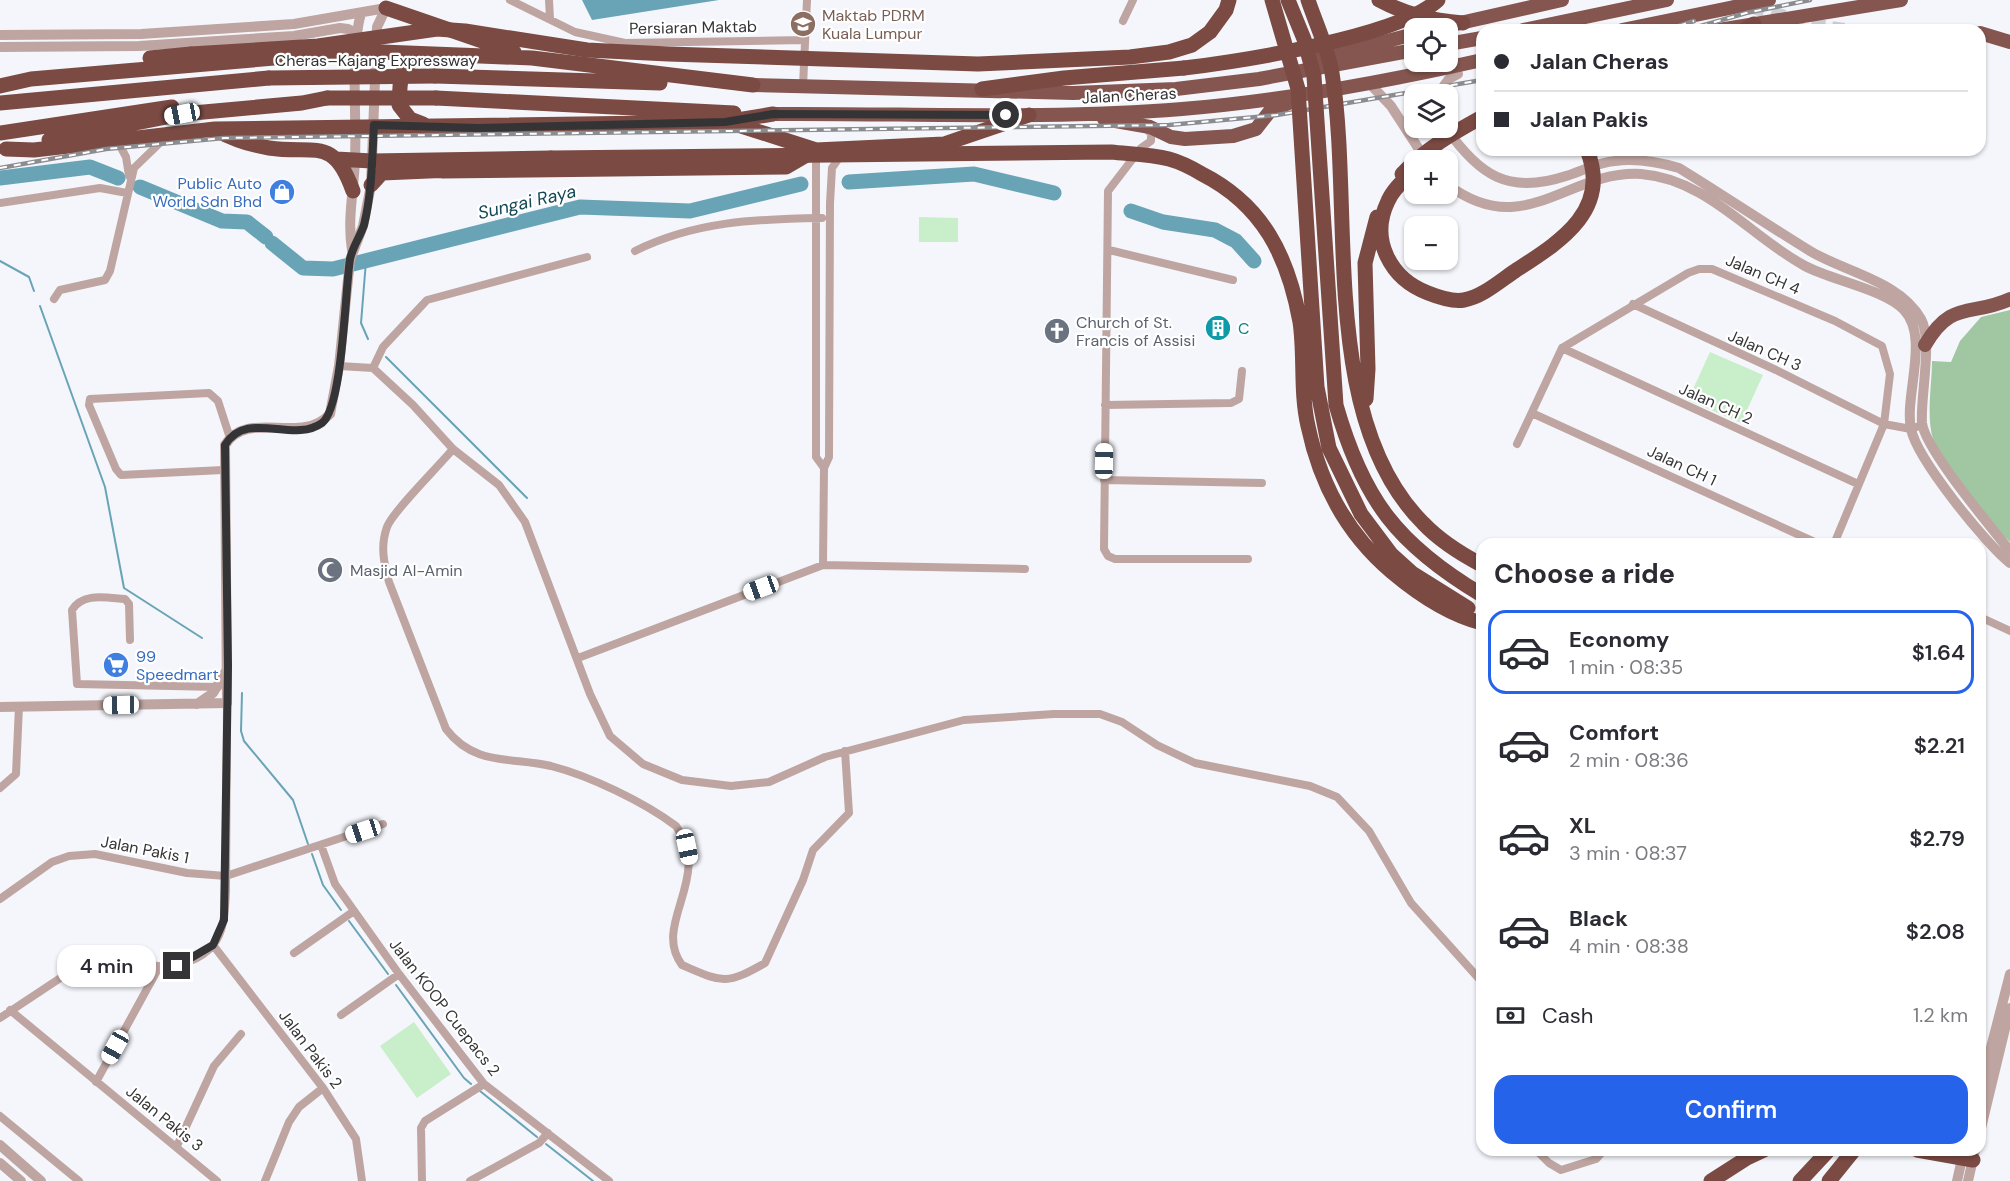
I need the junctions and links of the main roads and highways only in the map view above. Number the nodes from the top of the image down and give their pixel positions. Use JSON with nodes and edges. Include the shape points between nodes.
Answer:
{"nodes":[{"id":1,"x":1229,"y":0,"type":"edge"},
{"id":2,"x":1272,"y":0,"type":"edge"},
{"id":3,"x":1288,"y":0,"type":"edge"},
{"id":4,"x":1308,"y":0,"type":"edge"},
{"id":5,"x":1379,"y":0,"type":"edge"},
{"id":6,"x":1438,"y":0,"type":"edge"},
{"id":7,"x":1562,"y":0,"type":"edge"},
{"id":8,"x":1617,"y":0,"type":"edge"},
{"id":9,"x":1667,"y":0,"type":"edge"},
{"id":10,"x":1769,"y":0,"type":"edge"},
{"id":11,"x":1851,"y":0,"type":"edge"},
{"id":12,"x":1901,"y":0,"type":"edge"},
{"id":13,"x":390,"y":4,"type":"edge"},
{"id":14,"x":1826,"y":11,"type":"junction"},
{"id":15,"x":1566,"y":20,"type":"junction"},
{"id":16,"x":1463,"y":23,"type":"junction"},
{"id":17,"x":1458,"y":24,"type":"edge"},
{"id":18,"x":1549,"y":24,"type":"edge"},
{"id":19,"x":1651,"y":24,"type":"edge"},
{"id":20,"x":1763,"y":24,"type":"edge"},
{"id":21,"x":1986,"y":35,"type":"edge"},
{"id":22,"x":1404,"y":36,"type":"edge"},
{"id":23,"x":1476,"y":39,"type":"edge"},
{"id":24,"x":1458,"y":42,"type":"edge"},
{"id":25,"x":2010,"y":42,"type":"edge"},
{"id":26,"x":1404,"y":52,"type":"edge"},
{"id":27,"x":428,"y":53,"type":"junction"},
{"id":28,"x":532,"y":58,"type":"junction"},
{"id":29,"x":1476,"y":61,"type":"edge"},
{"id":30,"x":1476,"y":71,"type":"edge"},
{"id":31,"x":101,"y":72,"type":"junction"},
{"id":32,"x":1405,"y":77,"type":"junction"},
{"id":33,"x":1259,"y":79,"type":"junction"},
{"id":34,"x":753,"y":85,"type":"junction"},
{"id":35,"x":0,"y":86,"type":"edge"},
{"id":36,"x":982,"y":89,"type":"junction"},
{"id":37,"x":1316,"y":90,"type":"junction"},
{"id":38,"x":327,"y":98,"type":"junction"},
{"id":39,"x":0,"y":103,"type":"edge"},
{"id":40,"x":773,"y":114,"type":"junction"},
{"id":41,"x":1029,"y":115,"type":"junction"},
{"id":42,"x":1069,"y":115,"type":"junction"},
{"id":43,"x":1476,"y":120,"type":"edge"},
{"id":44,"x":725,"y":122,"type":"junction"},
{"id":45,"x":429,"y":126,"type":"junction"},
{"id":46,"x":215,"y":129,"type":"junction"},
{"id":47,"x":1476,"y":129,"type":"edge"},
{"id":48,"x":0,"y":133,"type":"edge"},
{"id":49,"x":3,"y":149,"type":"edge"},
{"id":50,"x":816,"y":150,"type":"junction"},
{"id":51,"x":1439,"y":150,"type":"edge"},
{"id":52,"x":1588,"y":156,"type":"edge"},
{"id":53,"x":336,"y":159,"type":"junction"},
{"id":54,"x":508,"y":160,"type":"junction"},
{"id":55,"x":442,"y":171,"type":"junction"},
{"id":56,"x":1404,"y":180,"type":"edge"},
{"id":57,"x":371,"y":185,"type":"road end"},
{"id":58,"x":353,"y":191,"type":"road end"},
{"id":59,"x":2010,"y":299,"type":"edge"},
{"id":60,"x":1925,"y":345,"type":"road end"},
{"id":61,"x":1364,"y":416,"type":"junction"},
{"id":62,"x":1476,"y":562,"type":"edge"},
{"id":63,"x":1476,"y":591,"type":"edge"},
{"id":64,"x":1476,"y":612,"type":"edge"},
{"id":65,"x":1476,"y":620,"type":"edge"},
{"id":66,"x":1751,"y":1156,"type":"edge"},
{"id":67,"x":1823,"y":1156,"type":"edge"},
{"id":68,"x":1849,"y":1156,"type":"edge"},
{"id":69,"x":1711,"y":1181,"type":"edge"},
{"id":70,"x":1800,"y":1181,"type":"edge"},
{"id":71,"x":1829,"y":1181,"type":"edge"}],
"edges":[{"from":1,"to":31,"type":"highway","bridge":true,"via":[[1210,32],[1192,45],[1130,57],[978,64],[668,54],[587,50],[437,29],[318,46],[150,58]]},
{"from":2,"to":64,"type":"highway","bridge":true,"via":[[1298,89],[1317,387],[1329,448],[1361,513],[1391,554],[1412,573]]},
{"from":3,"to":63,"type":"highway","bridge":true,"via":[[1314,76],[1335,394],[1346,441],[1375,502],[1398,531],[1424,556]]},
{"from":4,"to":61,"type":"highway","bridge":true,"via":[[1332,72],[1347,306]]},
{"from":5,"to":16,"type":"highway","via":[[1408,15]]},
{"from":6,"to":36,"type":"highway","bridge":true,"via":[[1401,21],[1245,60]]},
{"from":7,"to":16,"type":"highway"},
{"from":8,"to":15,"type":"highway"},
{"from":9,"to":15,"type":"highway"},
{"from":10,"to":19,"type":"highway"},
{"from":11,"to":14,"type":"highway"},
{"from":12,"to":14,"type":"highway"},
{"from":13,"to":28,"type":"highway"},
{"from":14,"to":20,"type":"highway"},
{"from":15,"to":18,"type":"highway"},
{"from":16,"to":17,"type":"highway"},
{"from":21,"to":25,"type":"highway"},
{"from":22,"to":33,"type":"highway","via":[[1357,47]]},
{"from":23,"to":24,"type":"highway"},
{"from":26,"to":33,"type":"highway","name":"Jalan Cheras"},
{"from":27,"to":28,"type":"highway"},
{"from":27,"to":31,"type":"highway","via":[[357,51]]},
{"from":27,"to":45,"type":"highway","via":[[407,63],[402,71],[399,105],[410,119]]},
{"from":28,"to":34,"type":"highway"},
{"from":29,"to":32,"type":"highway","name":"Jalan Cheras"},
{"from":30,"to":32,"type":"highway","via":[[1433,79]]},
{"from":31,"to":35,"type":"highway"},
{"from":32,"to":37,"type":"highway","name":"Jalan Cheras"},
{"from":33,"to":36,"type":"highway","name":"Jalan Cheras","via":[[1176,89],[1082,93]]},
{"from":34,"to":36,"type":"highway","name":"Jalan Cheras"},
{"from":34,"to":39,"type":"highway","name":"Cheras–Kajang Expressway","bridge":true,"via":[[435,76],[269,78]]},
{"from":37,"to":42,"type":"highway","name":"Jalan Cheras","via":[[1183,109]]},
{"from":37,"to":42,"type":"highway","via":[[1270,111],[1256,129],[1246,133],[1185,139],[1142,125]]},
{"from":38,"to":40,"type":"highway","bridge":true,"via":[[436,98]]},
{"from":38,"to":48,"type":"highway","via":[[301,94],[215,102]]},
{"from":38,"to":49,"type":"highway","via":[[182,114]]},
{"from":40,"to":41,"type":"highway","name":"Jalan Cheras"},
{"from":40,"to":44,"type":"highway"},
{"from":41,"to":42,"type":"highway","name":"Jalan Cheras"},
{"from":41,"to":50,"type":"highway","via":[[944,144]]},
{"from":43,"to":61,"type":"highway","bridge":true,"via":[[1415,160],[1384,197],[1365,263],[1368,369]]},
{"from":44,"to":45,"type":"highway"},
{"from":44,"to":50,"type":"highway"},
{"from":45,"to":46,"type":"highway"},
{"from":46,"to":49,"type":"highway","via":[[34,150]]},
{"from":46,"to":53,"type":"highway","via":[[249,144],[315,149]]},
{"from":47,"to":51,"type":"highway"},
{"from":50,"to":55,"type":"highway","via":[[786,166]]},
{"from":52,"to":56,"type":"highway","bridge":true,"via":[[1592,190],[1579,221],[1546,250],[1482,293],[1464,300],[1414,288],[1396,274],[1385,257],[1381,227],[1387,201]]},
{"from":53,"to":54,"type":"highway"},
{"from":53,"to":58,"type":"highway"},
{"from":54,"to":55,"type":"highway"},
{"from":54,"to":65,"type":"highway","bridge":true,"via":[[1068,152],[1149,155],[1192,168],[1226,186],[1273,236],[1300,324],[1303,391],[1316,458],[1346,523],[1386,568],[1408,586]]},
{"from":55,"to":57,"type":"highway","via":[[382,173]]},
{"from":59,"to":60,"type":"highway","via":[[1952,314],[1936,327]]},
{"from":61,"to":62,"type":"highway","bridge":true,"via":[[1394,485],[1422,523]]},
{"from":66,"to":69,"type":"highway"},
{"from":67,"to":70,"type":"highway"},
{"from":68,"to":71,"type":"highway"}]}
